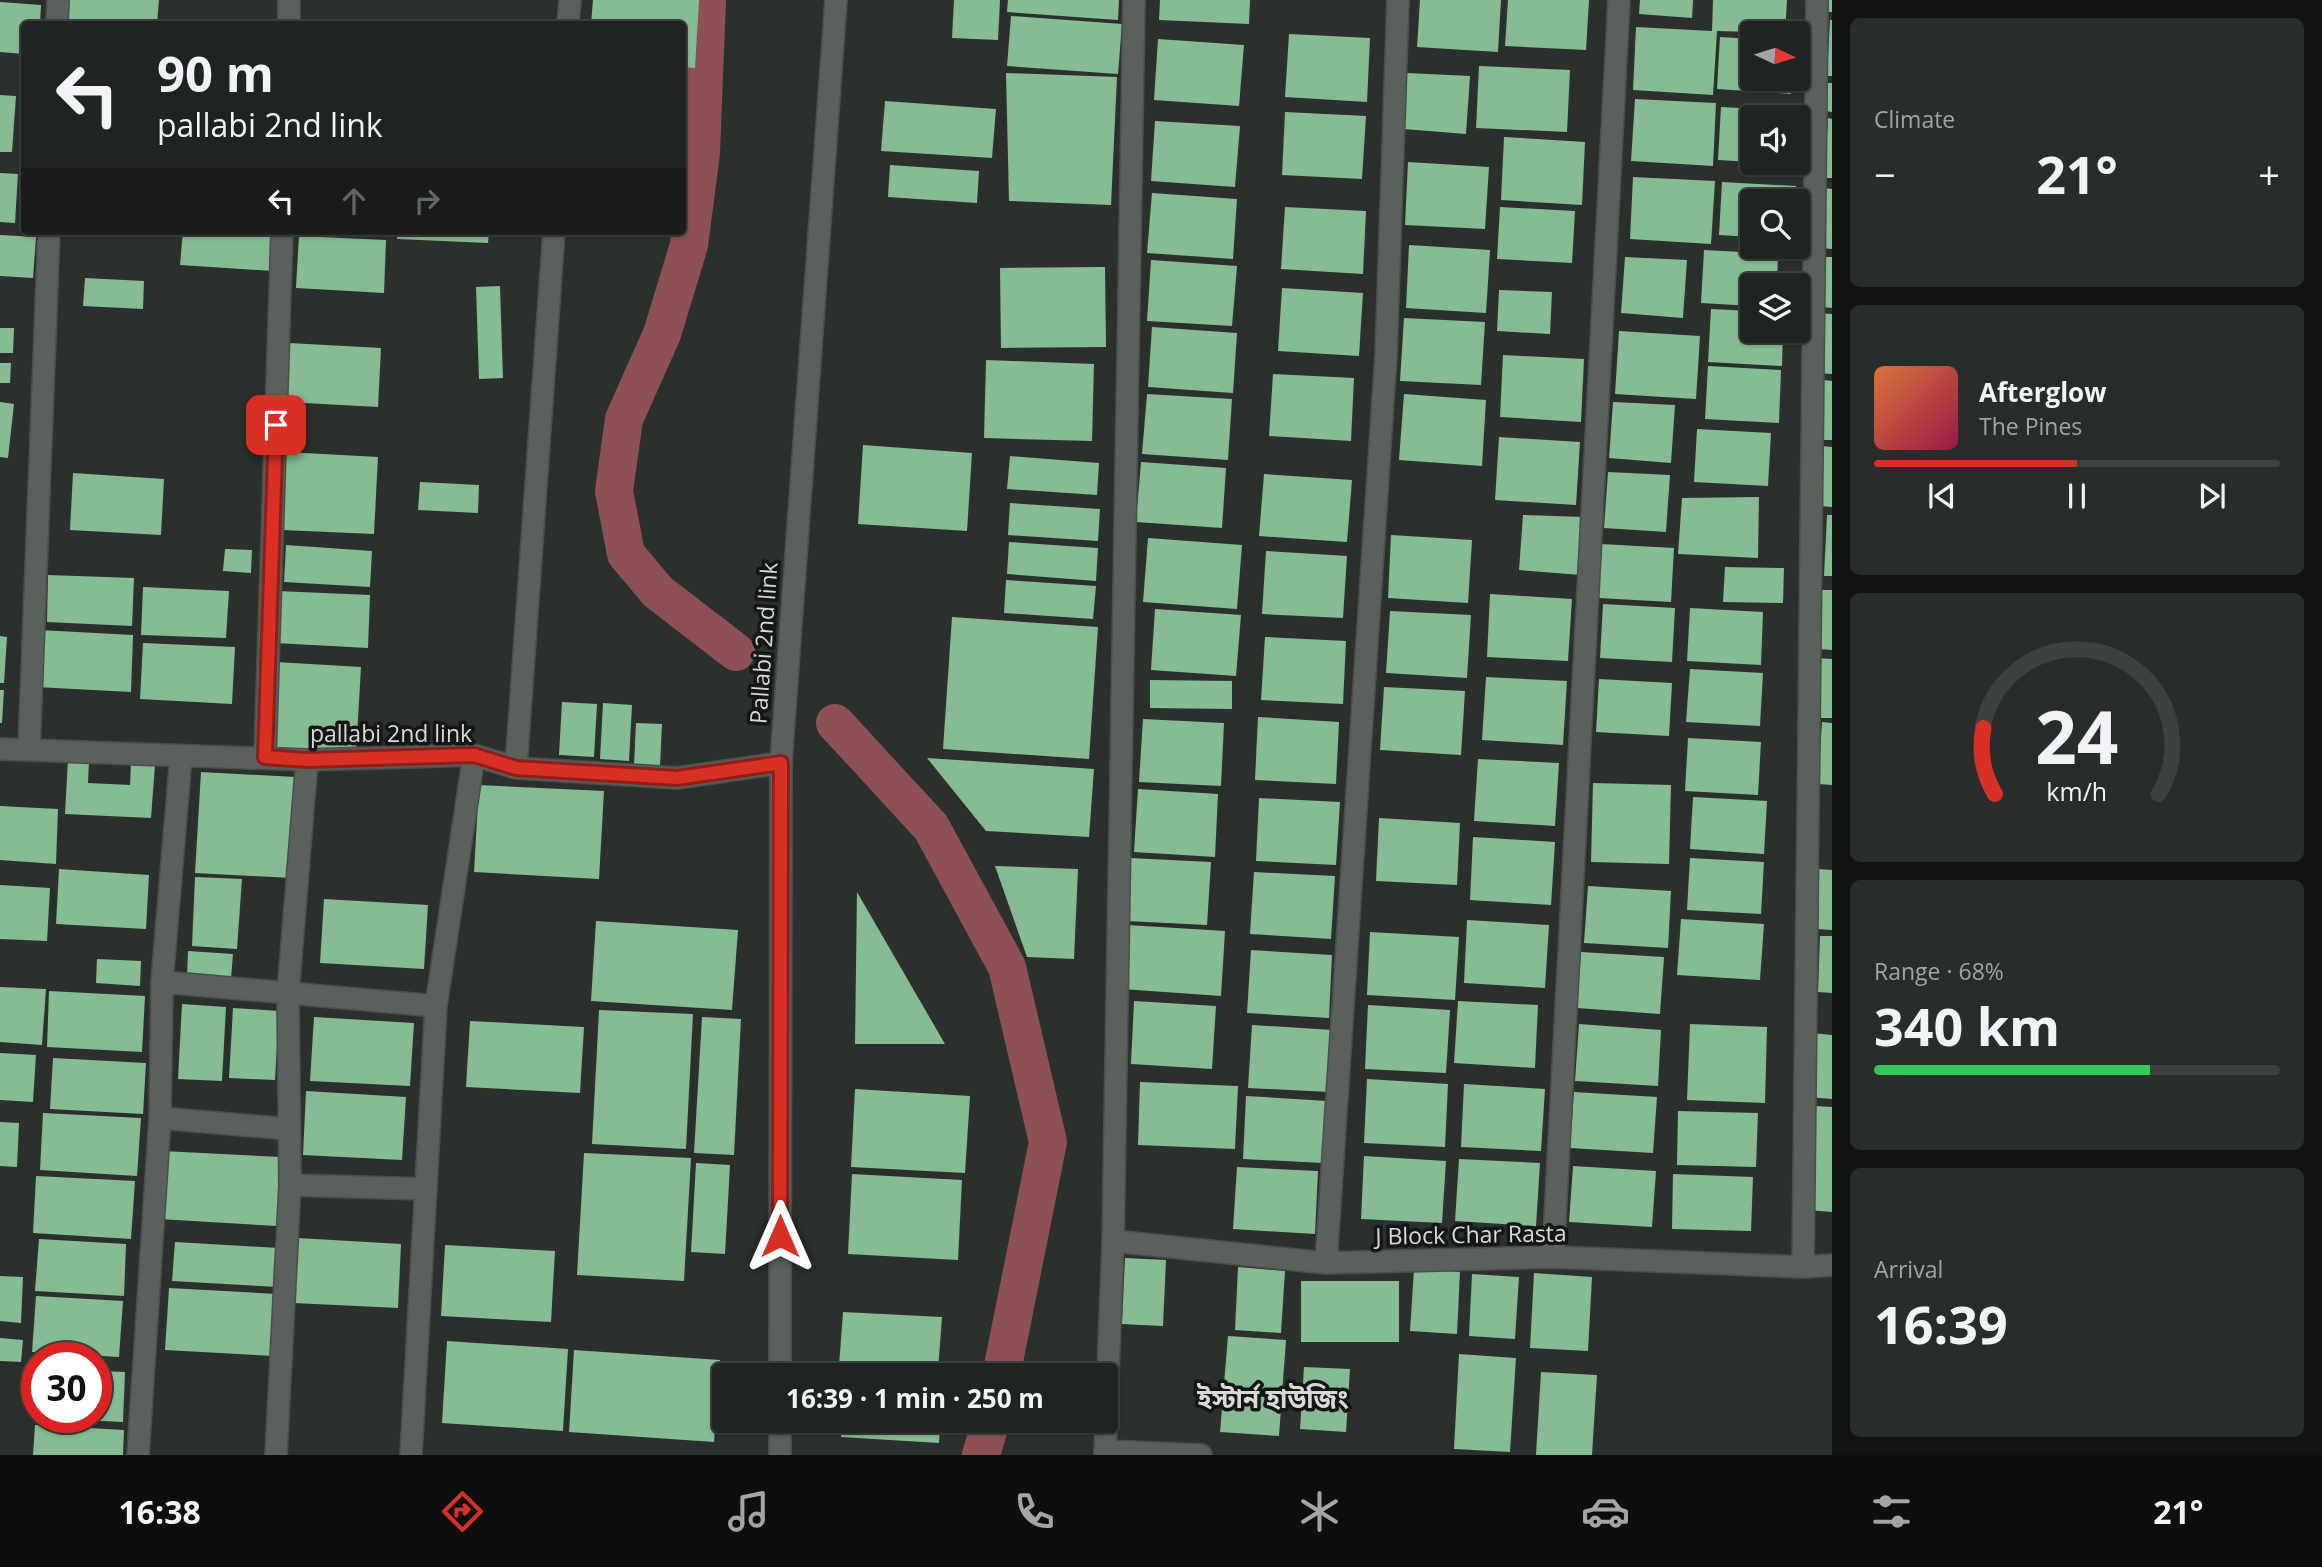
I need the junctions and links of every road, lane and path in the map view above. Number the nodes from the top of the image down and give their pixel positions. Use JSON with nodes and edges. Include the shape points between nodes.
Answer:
{"nodes":[{"id":1,"x":58,"y":0,"type":"edge"},
{"id":2,"x":289,"y":0,"type":"edge"},
{"id":3,"x":570,"y":0,"type":"edge"},
{"id":4,"x":836,"y":0,"type":"edge"},
{"id":5,"x":1134,"y":0,"type":"edge"},
{"id":6,"x":1398,"y":0,"type":"edge"},
{"id":7,"x":1619,"y":0,"type":"edge"},
{"id":8,"x":1817,"y":0,"type":"edge"},
{"id":9,"x":57,"y":21,"type":"edge"},
{"id":10,"x":289,"y":21,"type":"edge"},
{"id":11,"x":568,"y":21,"type":"edge"},
{"id":12,"x":49,"y":235,"type":"edge"},
{"id":13,"x":282,"y":235,"type":"edge"},
{"id":14,"x":554,"y":235,"type":"edge"},
{"id":15,"x":0,"y":749,"type":"edge"},
{"id":16,"x":29,"y":750,"type":"junction"},
{"id":17,"x":474,"y":755,"type":"junction"},
{"id":18,"x":181,"y":757,"type":"junction"},
{"id":19,"x":265,"y":757,"type":"junction"},
{"id":20,"x":307,"y":760,"type":"junction"},
{"id":21,"x":781,"y":763,"type":"junction"},
{"id":22,"x":516,"y":768,"type":"junction"},
{"id":23,"x":162,"y":982,"type":"junction"},
{"id":24,"x":288,"y":993,"type":"junction"},
{"id":25,"x":436,"y":1006,"type":"junction"},
{"id":26,"x":160,"y":1118,"type":"junction"},
{"id":27,"x":289,"y":1129,"type":"junction"},
{"id":28,"x":290,"y":1185,"type":"junction"},
{"id":29,"x":426,"y":1189,"type":"junction"},
{"id":30,"x":1113,"y":1241,"type":"junction"},
{"id":31,"x":1553,"y":1257,"type":"junction"},
{"id":32,"x":1326,"y":1263,"type":"junction"},
{"id":33,"x":1832,"y":1265,"type":"edge"},
{"id":34,"x":1803,"y":1267,"type":"junction"},
{"id":35,"x":780,"y":1363,"type":"edge"},
{"id":36,"x":780,"y":1433,"type":"edge"},
{"id":37,"x":1105,"y":1453,"type":"edge"},
{"id":38,"x":138,"y":1455,"type":"edge"},
{"id":39,"x":276,"y":1455,"type":"edge"},
{"id":40,"x":411,"y":1455,"type":"edge"},
{"id":41,"x":780,"y":1455,"type":"edge"},
{"id":42,"x":1201,"y":1455,"type":"edge"}],
"edges":[{"from":1,"to":9,"type":"street"},
{"from":2,"to":10,"type":"street"},
{"from":3,"to":11,"type":"street"},
{"from":4,"to":21,"type":"street","name":"Pallabi 2nd link"},
{"from":5,"to":30,"type":"street"},
{"from":6,"to":32,"type":"street","via":[[1386,355]]},
{"from":7,"to":31,"type":"street"},
{"from":8,"to":34,"type":"street"},
{"from":12,"to":16,"type":"street"},
{"from":13,"to":19,"type":"street"},
{"from":14,"to":22,"type":"street"},
{"from":15,"to":16,"type":"street","name":"pallabi 2nd link"},
{"from":16,"to":18,"type":"street","name":"pallabi 2nd link"},
{"from":17,"to":20,"type":"street","name":"pallabi 2nd link"},
{"from":17,"to":22,"type":"street","name":"pallabi 2nd link"},
{"from":17,"to":25,"type":"street"},
{"from":18,"to":19,"type":"street","name":"pallabi 2nd link"},
{"from":18,"to":23,"type":"street"},
{"from":19,"to":20,"type":"street","name":"pallabi 2nd link"},
{"from":20,"to":24,"type":"street"},
{"from":21,"to":22,"type":"street","name":"pallabi 2nd link","via":[[677,778]]},
{"from":21,"to":35,"type":"street","name":"Pallabi 2nd link"},
{"from":23,"to":24,"type":"street"},
{"from":23,"to":26,"type":"street"},
{"from":24,"to":25,"type":"street"},
{"from":24,"to":27,"type":"street"},
{"from":25,"to":29,"type":"street"},
{"from":26,"to":27,"type":"street"},
{"from":26,"to":38,"type":"street"},
{"from":27,"to":28,"type":"street"},
{"from":28,"to":29,"type":"street"},
{"from":28,"to":39,"type":"street"},
{"from":29,"to":40,"type":"street"},
{"from":30,"to":32,"type":"street","name":"J Block Char Rasta"},
{"from":30,"to":37,"type":"street"},
{"from":31,"to":32,"type":"street","name":"J Block Char Rasta"},
{"from":31,"to":34,"type":"street","name":"J Block Char Rasta"},
{"from":33,"to":34,"type":"street","name":"J Block Char Rasta"},
{"from":36,"to":41,"type":"street"},
{"from":37,"to":42,"type":"street"}]}
